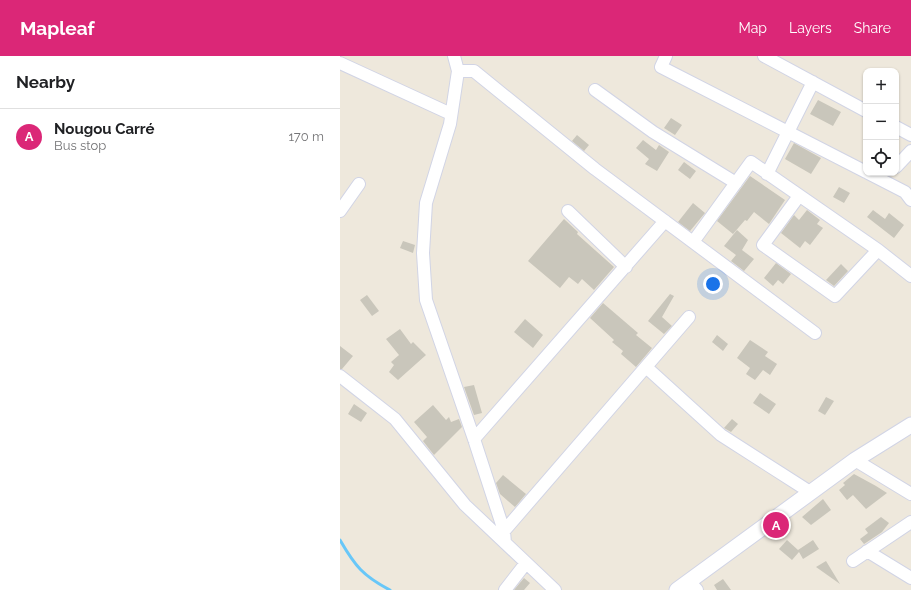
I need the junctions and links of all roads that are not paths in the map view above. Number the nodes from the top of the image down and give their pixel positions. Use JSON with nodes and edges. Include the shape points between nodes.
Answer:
{"nodes":[{"id":1,"x":454,"y":56,"type":"edge"},
{"id":2,"x":666,"y":56,"type":"edge"},
{"id":3,"x":764,"y":56,"type":"edge"},
{"id":4,"x":340,"y":63,"type":"edge"},
{"id":5,"x":458,"y":71,"type":"junction"},
{"id":6,"x":813,"y":82,"type":"junction"},
{"id":7,"x":595,"y":90,"type":"dead end"},
{"id":8,"x":863,"y":109,"type":"edge"},
{"id":9,"x":451,"y":114,"type":"junction"},
{"id":10,"x":899,"y":129,"type":"edge"},
{"id":11,"x":788,"y":132,"type":"junction"},
{"id":12,"x":911,"y":135,"type":"edge"},
{"id":13,"x":911,"y":151,"type":"edge"},
{"id":14,"x":899,"y":164,"type":"edge"},
{"id":15,"x":863,"y":170,"type":"edge"},
{"id":16,"x":768,"y":174,"type":"junction"},
{"id":17,"x":887,"y":177,"type":"edge"},
{"id":18,"x":736,"y":183,"type":"junction"},
{"id":19,"x":359,"y":184,"type":"dead end"},
{"id":20,"x":799,"y":196,"type":"junction"},
{"id":21,"x":911,"y":200,"type":"edge"},
{"id":22,"x":340,"y":211,"type":"edge"},
{"id":23,"x":568,"y":211,"type":"dead end"},
{"id":24,"x":666,"y":222,"type":"junction"},
{"id":25,"x":693,"y":242,"type":"junction"},
{"id":26,"x":878,"y":250,"type":"junction"},
{"id":27,"x":626,"y":266,"type":"junction"},
{"id":28,"x":911,"y":276,"type":"edge"},
{"id":29,"x":689,"y":317,"type":"dead end"},
{"id":30,"x":814,"y":333,"type":"dead end"},
{"id":31,"x":646,"y":367,"type":"junction"},
{"id":32,"x":340,"y":376,"type":"edge"},
{"id":33,"x":911,"y":425,"type":"edge"},
{"id":34,"x":474,"y":439,"type":"junction"},
{"id":35,"x":855,"y":460,"type":"junction"},
{"id":36,"x":810,"y":492,"type":"junction"},
{"id":37,"x":911,"y":494,"type":"edge"},
{"id":38,"x":911,"y":522,"type":"edge"},
{"id":39,"x":504,"y":531,"type":"junction"},
{"id":40,"x":505,"y":543,"type":"junction"},
{"id":41,"x":867,"y":551,"type":"junction"},
{"id":42,"x":853,"y":561,"type":"dead end"},
{"id":43,"x":526,"y":563,"type":"junction"},
{"id":44,"x":911,"y":578,"type":"edge"},
{"id":45,"x":688,"y":587,"type":"edge"},
{"id":46,"x":505,"y":590,"type":"edge"},
{"id":47,"x":555,"y":590,"type":"edge"}],
"edges":[{"from":1,"to":5,"type":"street"},
{"from":2,"to":11,"type":"street","via":[[661,66]]},
{"from":3,"to":6,"type":"street"},
{"from":4,"to":9,"type":"street"},
{"from":5,"to":9,"type":"street"},
{"from":5,"to":24,"type":"street","via":[[474,70]]},
{"from":6,"to":8,"type":"street"},
{"from":6,"to":11,"type":"street"},
{"from":7,"to":18,"type":"street","via":[[653,132]]},
{"from":9,"to":34,"type":"street","via":[[426,203],[423,253],[426,300]]},
{"from":10,"to":12,"type":"street"},
{"from":11,"to":15,"type":"street"},
{"from":11,"to":16,"type":"street"},
{"from":13,"to":14,"type":"street"},
{"from":16,"to":18,"type":"street","via":[[751,162]]},
{"from":16,"to":20,"type":"street"},
{"from":17,"to":21,"type":"street"},
{"from":18,"to":25,"type":"street"},
{"from":19,"to":22,"type":"street"},
{"from":20,"to":26,"type":"street"},
{"from":20,"to":26,"type":"street","via":[[763,245],[835,296]]},
{"from":23,"to":27,"type":"street"},
{"from":24,"to":25,"type":"street"},
{"from":24,"to":27,"type":"street"},
{"from":25,"to":30,"type":"street"},
{"from":26,"to":28,"type":"street"},
{"from":27,"to":34,"type":"street"},
{"from":29,"to":31,"type":"street"},
{"from":31,"to":36,"type":"street","via":[[721,435]]},
{"from":31,"to":39,"type":"street"},
{"from":32,"to":40,"type":"street","via":[[395,419],[464,505]]},
{"from":33,"to":35,"type":"street"},
{"from":34,"to":39,"type":"street"},
{"from":35,"to":36,"type":"street"},
{"from":35,"to":37,"type":"street"},
{"from":36,"to":45,"type":"street"},
{"from":38,"to":41,"type":"street"},
{"from":39,"to":40,"type":"street"},
{"from":40,"to":43,"type":"street"},
{"from":41,"to":42,"type":"street"},
{"from":41,"to":44,"type":"street"},
{"from":43,"to":46,"type":"street"},
{"from":43,"to":47,"type":"street"}]}
